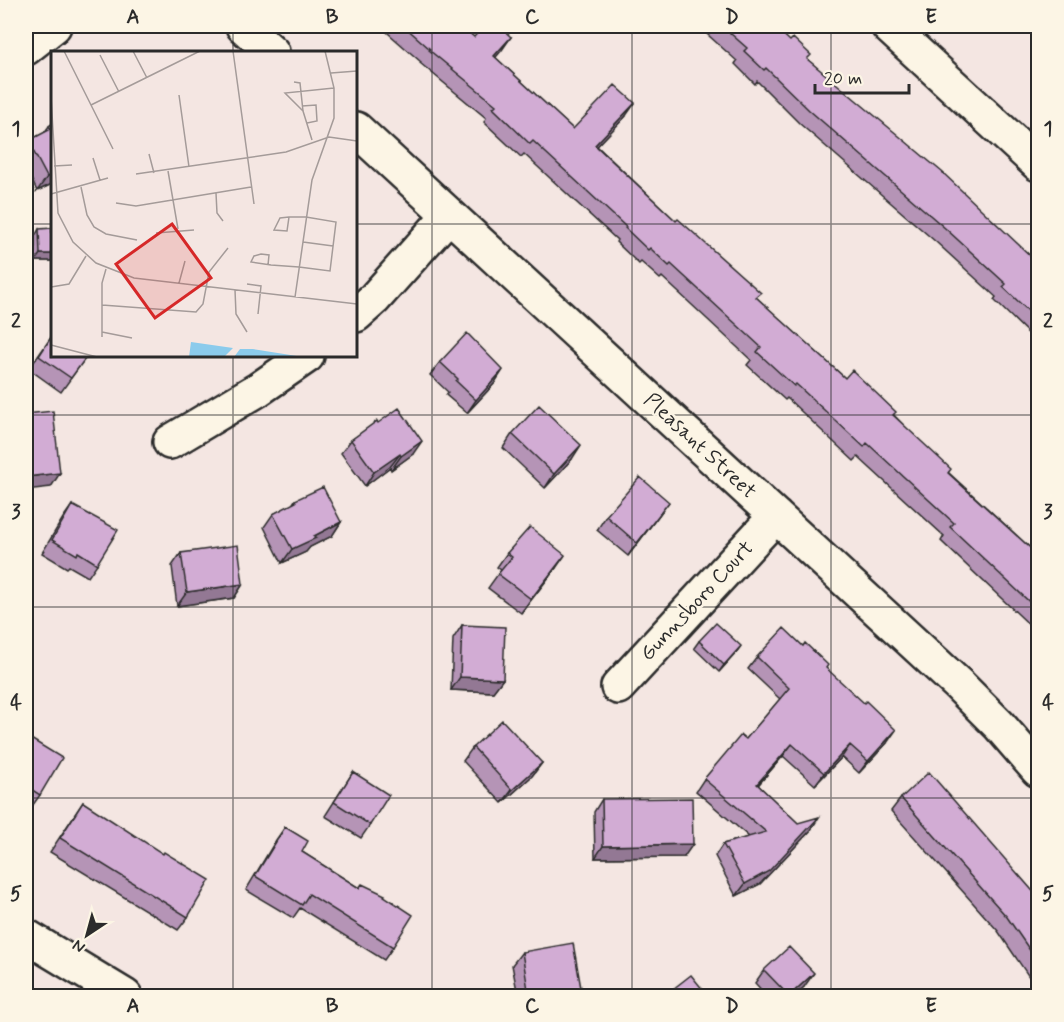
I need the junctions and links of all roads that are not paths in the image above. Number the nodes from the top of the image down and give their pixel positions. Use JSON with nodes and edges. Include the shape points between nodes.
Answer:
{"nodes":[{"id":1,"x":54,"y":26,"type":"edge"},
{"id":2,"x":243,"y":26,"type":"edge"},
{"id":3,"x":888,"y":26,"type":"edge"},
{"id":4,"x":26,"y":48,"type":"edge"},
{"id":5,"x":271,"y":51,"type":"edge"},
{"id":6,"x":357,"y":130,"type":"edge"},
{"id":7,"x":1038,"y":164,"type":"edge"},
{"id":8,"x":449,"y":215,"type":"junction"},
{"id":9,"x":357,"y":314,"type":"edge"},
{"id":10,"x":306,"y":357,"type":"edge"},
{"id":11,"x":170,"y":442,"type":"dead end"},
{"id":12,"x":776,"y":516,"type":"junction"},
{"id":13,"x":618,"y":687,"type":"dead end"},
{"id":14,"x":1038,"y":770,"type":"edge"},
{"id":15,"x":26,"y":936,"type":"edge"},
{"id":16,"x":125,"y":996,"type":"edge"}],
"edges":[{"from":1,"to":4,"type":"street"},
{"from":2,"to":5,"type":"street"},
{"from":3,"to":7,"type":"street"},
{"from":6,"to":8,"type":"street","name":"Pleasant Street"},
{"from":8,"to":9,"type":"street"},
{"from":8,"to":12,"type":"street","name":"Pleasant Street"},
{"from":10,"to":11,"type":"street"},
{"from":12,"to":13,"type":"street","name":"Gunnsboro Court"},
{"from":12,"to":14,"type":"street","name":"Pleasant Street","via":[[959,685]]},
{"from":15,"to":16,"type":"street"}]}
